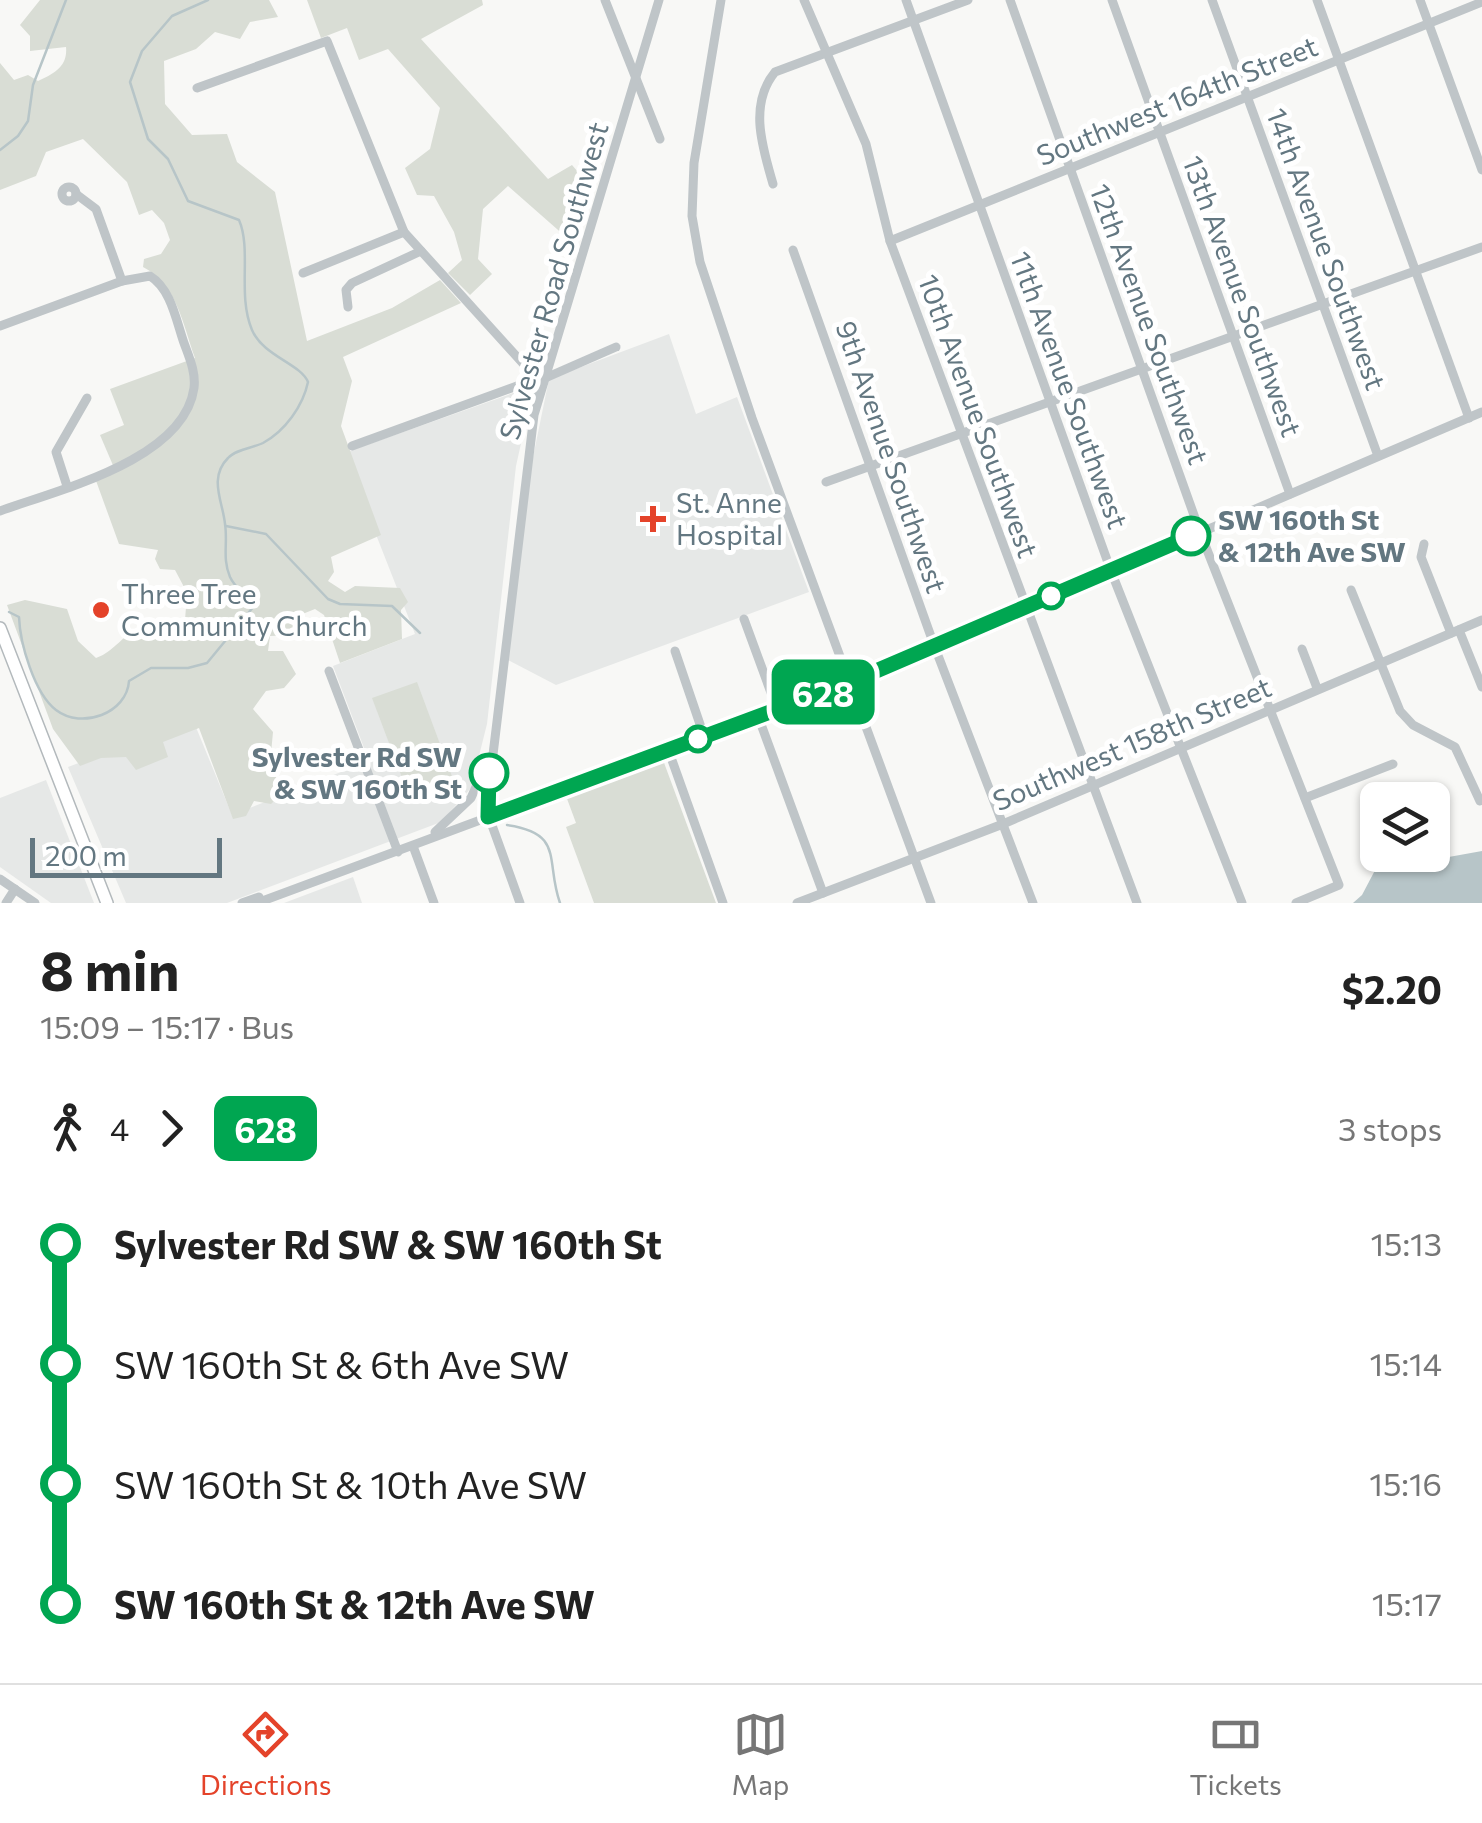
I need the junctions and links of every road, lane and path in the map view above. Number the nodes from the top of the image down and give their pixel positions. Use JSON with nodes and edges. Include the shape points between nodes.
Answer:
{"nodes":[{"id":1,"x":605,"y":0,"type":"edge"},
{"id":2,"x":659,"y":0,"type":"edge"},
{"id":3,"x":721,"y":0,"type":"edge"},
{"id":4,"x":804,"y":0,"type":"edge"},
{"id":5,"x":906,"y":0,"type":"edge"},
{"id":6,"x":968,"y":0,"type":"edge"},
{"id":7,"x":1010,"y":0,"type":"edge"},
{"id":8,"x":1112,"y":0,"type":"edge"},
{"id":9,"x":1212,"y":0,"type":"edge"},
{"id":10,"x":1318,"y":0,"type":"edge"},
{"id":11,"x":1420,"y":0,"type":"edge"},
{"id":12,"x":1482,"y":2,"type":"edge"},
{"id":13,"x":914,"y":20,"type":"junction"},
{"id":14,"x":1428,"y":24,"type":"junction"},
{"id":15,"x":824,"y":54,"type":"junction"},
{"id":16,"x":1339,"y":60,"type":"junction"},
{"id":17,"x":634,"y":80,"type":"junction"},
{"id":18,"x":197,"y":88,"type":"dead end"},
{"id":19,"x":1247,"y":98,"type":"junction"},
{"id":20,"x":1159,"y":134,"type":"junction"},
{"id":21,"x":660,"y":138,"type":"dead end"},
{"id":22,"x":1070,"y":169,"type":"junction"},
{"id":23,"x":1482,"y":170,"type":"edge"},
{"id":24,"x":773,"y":184,"type":"dead end"},
{"id":25,"x":76,"y":194,"type":"dead end"},
{"id":26,"x":979,"y":207,"type":"junction"},
{"id":27,"x":404,"y":232,"type":"junction"},
{"id":28,"x":890,"y":241,"type":"junction"},
{"id":29,"x":1482,"y":247,"type":"edge"},
{"id":30,"x":793,"y":250,"type":"dead end"},
{"id":31,"x":421,"y":251,"type":"junction"},
{"id":32,"x":1415,"y":270,"type":"junction"},
{"id":33,"x":303,"y":273,"type":"dead end"},
{"id":34,"x":122,"y":281,"type":"junction"},
{"id":35,"x":1322,"y":303,"type":"junction"},
{"id":36,"x":348,"y":307,"type":"dead end"},
{"id":37,"x":0,"y":326,"type":"edge"},
{"id":38,"x":1234,"y":336,"type":"junction"},
{"id":39,"x":616,"y":347,"type":"dead end"},
{"id":40,"x":1140,"y":369,"type":"junction"},
{"id":41,"x":544,"y":379,"type":"junction"},
{"id":42,"x":540,"y":393,"type":"junction"},
{"id":43,"x":87,"y":398,"type":"dead end"},
{"id":44,"x":1049,"y":401,"type":"junction"},
{"id":45,"x":1482,"y":412,"type":"edge"},
{"id":46,"x":1469,"y":418,"type":"junction"},
{"id":47,"x":959,"y":433,"type":"junction"},
{"id":48,"x":352,"y":446,"type":"dead end"},
{"id":49,"x":1378,"y":456,"type":"junction"},
{"id":50,"x":868,"y":466,"type":"junction"},
{"id":51,"x":826,"y":482,"type":"dead end"},
{"id":52,"x":67,"y":486,"type":"junction"},
{"id":53,"x":1290,"y":494,"type":"junction"},
{"id":54,"x":0,"y":511,"type":"edge"},
{"id":55,"x":1200,"y":532,"type":"junction"},
{"id":56,"x":1424,"y":544,"type":"dead end"},
{"id":57,"x":1111,"y":571,"type":"junction"},
{"id":58,"x":1351,"y":590,"type":"dead end"},
{"id":59,"x":1024,"y":608,"type":"junction"},
{"id":60,"x":744,"y":619,"type":"dead end"},
{"id":61,"x":1482,"y":620,"type":"edge"},
{"id":62,"x":0,"y":628,"type":"edge"},
{"id":63,"x":1455,"y":632,"type":"junction"},
{"id":64,"x":934,"y":645,"type":"junction"},
{"id":65,"x":1302,"y":649,"type":"dead end"},
{"id":66,"x":675,"y":651,"type":"dead end"},
{"id":67,"x":1380,"y":662,"type":"junction"},
{"id":68,"x":329,"y":671,"type":"dead end"},
{"id":69,"x":848,"y":683,"type":"junction"},
{"id":70,"x":1482,"y":687,"type":"edge"},
{"id":71,"x":1317,"y":688,"type":"junction"},
{"id":72,"x":1270,"y":708,"type":"junction"},
{"id":73,"x":777,"y":709,"type":"junction"},
{"id":74,"x":758,"y":716,"type":"junction"},
{"id":75,"x":704,"y":736,"type":"junction"},
{"id":76,"x":1181,"y":746,"type":"junction"},
{"id":77,"x":668,"y":749,"type":"junction"},
{"id":78,"x":492,"y":750,"type":"junction"},
{"id":79,"x":1393,"y":764,"type":"dead end"},
{"id":80,"x":1092,"y":784,"type":"junction"},
{"id":81,"x":1305,"y":798,"type":"junction"},
{"id":82,"x":1480,"y":801,"type":"edge"},
{"id":83,"x":488,"y":817,"type":"junction"},
{"id":84,"x":1003,"y":824,"type":"junction"},
{"id":85,"x":415,"y":845,"type":"junction"},
{"id":86,"x":398,"y":852,"type":"junction"},
{"id":87,"x":915,"y":860,"type":"junction"},
{"id":88,"x":0,"y":879,"type":"edge"},
{"id":89,"x":14,"y":889,"type":"junction"},
{"id":90,"x":823,"y":894,"type":"junction"},
{"id":91,"x":268,"y":901,"type":"edge"},
{"id":92,"x":6,"y":903,"type":"edge"},
{"id":93,"x":35,"y":903,"type":"edge"},
{"id":94,"x":107,"y":903,"type":"edge"},
{"id":95,"x":242,"y":903,"type":"edge"},
{"id":96,"x":256,"y":903,"type":"edge"},
{"id":97,"x":434,"y":903,"type":"edge"},
{"id":98,"x":520,"y":903,"type":"edge"},
{"id":99,"x":723,"y":903,"type":"edge"},
{"id":100,"x":797,"y":903,"type":"edge"},
{"id":101,"x":931,"y":903,"type":"edge"},
{"id":102,"x":1033,"y":903,"type":"edge"},
{"id":103,"x":1137,"y":903,"type":"edge"},
{"id":104,"x":1242,"y":903,"type":"edge"},
{"id":105,"x":1296,"y":903,"type":"edge"}],
"edges":[{"from":1,"to":17,"type":"street"},
{"from":2,"to":17,"type":"street","name":"Sylvester Road Southwest"},
{"from":3,"to":69,"type":"street","via":[[700,117],[694,236]]},
{"from":4,"to":15,"type":"street","name":"10th Avenue Southwest"},
{"from":5,"to":13,"type":"street","name":"11th Avenue Southwest"},
{"from":6,"to":13,"type":"street"},
{"from":7,"to":22,"type":"street","name":"12th Avenue Southwest"},
{"from":8,"to":20,"type":"street","name":"13th Avenue Southwest"},
{"from":9,"to":19,"type":"street","name":"14th Avenue Southwest"},
{"from":10,"to":16,"type":"street"},
{"from":11,"to":14,"type":"street"},
{"from":12,"to":14,"type":"street","name":"Southwest 164th Street"},
{"from":13,"to":15,"type":"street"},
{"from":13,"to":26,"type":"street","name":"11th Avenue Southwest"},
{"from":14,"to":16,"type":"street","name":"Southwest 164th Street"},
{"from":14,"to":23,"type":"street"},
{"from":15,"to":24,"type":"street","via":[[771,76],[759,130]]},
{"from":15,"to":28,"type":"street","name":"10th Avenue Southwest","via":[[866,144]]},
{"from":16,"to":19,"type":"street","name":"Southwest 164th Street"},
{"from":16,"to":32,"type":"street"},
{"from":17,"to":21,"type":"street"},
{"from":17,"to":41,"type":"street","name":"Sylvester Road Southwest"},
{"from":18,"to":27,"type":"street","via":[[327,41]]},
{"from":19,"to":20,"type":"street","name":"Southwest 164th Street"},
{"from":19,"to":35,"type":"street","name":"14th Avenue Southwest"},
{"from":20,"to":22,"type":"street","name":"Southwest 164th Street"},
{"from":20,"to":38,"type":"street","name":"13th Avenue Southwest"},
{"from":22,"to":26,"type":"street","name":"Southwest 164th Street"},
{"from":22,"to":40,"type":"street","name":"12th Avenue Southwest"},
{"from":25,"to":34,"type":"street","via":[[96,209]]},
{"from":26,"to":28,"type":"street","name":"Southwest 164th Street"},
{"from":26,"to":44,"type":"street","name":"11th Avenue Southwest"},
{"from":27,"to":31,"type":"street"},
{"from":27,"to":33,"type":"street"},
{"from":28,"to":47,"type":"street","name":"10th Avenue Southwest"},
{"from":29,"to":32,"type":"street"},
{"from":30,"to":50,"type":"street","name":"9th Avenue Southwest"},
{"from":31,"to":36,"type":"street","via":[[352,283]]},
{"from":31,"to":41,"type":"street"},
{"from":32,"to":35,"type":"street"},
{"from":32,"to":46,"type":"street"},
{"from":34,"to":37,"type":"street"},
{"from":34,"to":52,"type":"street","via":[[150,276],[169,300],[194,385],[179,424],[154,446]]},
{"from":35,"to":38,"type":"street"},
{"from":35,"to":49,"type":"street","name":"14th Avenue Southwest"},
{"from":38,"to":40,"type":"street"},
{"from":38,"to":53,"type":"street","name":"13th Avenue Southwest"},
{"from":39,"to":41,"type":"street"},
{"from":40,"to":44,"type":"street"},
{"from":40,"to":55,"type":"street","name":"12th Avenue Southwest"},
{"from":41,"to":42,"type":"street","name":"Sylvester Road Southwest"},
{"from":42,"to":48,"type":"street","via":[[518,386]]},
{"from":42,"to":78,"type":"street","name":"Sylvester Road Southwest"},
{"from":43,"to":52,"type":"street","via":[[56,452]]},
{"from":44,"to":47,"type":"street"},
{"from":44,"to":57,"type":"street","name":"11th Avenue Southwest"},
{"from":45,"to":46,"type":"street"},
{"from":46,"to":49,"type":"street"},
{"from":47,"to":50,"type":"street"},
{"from":47,"to":59,"type":"street","name":"10th Avenue Southwest"},
{"from":49,"to":53,"type":"street"},
{"from":50,"to":51,"type":"street"},
{"from":50,"to":64,"type":"street","name":"9th Avenue Southwest"},
{"from":52,"to":54,"type":"street"},
{"from":53,"to":55,"type":"street"},
{"from":55,"to":57,"type":"street"},
{"from":55,"to":72,"type":"street","name":"12th Avenue Southwest"},
{"from":56,"to":63,"type":"street","via":[[1421,557]]},
{"from":57,"to":59,"type":"street"},
{"from":57,"to":76,"type":"street","name":"11th Avenue Southwest"},
{"from":58,"to":67,"type":"street"},
{"from":59,"to":64,"type":"street"},
{"from":59,"to":80,"type":"street","name":"10th Avenue Southwest"},
{"from":60,"to":73,"type":"street"},
{"from":61,"to":63,"type":"street","name":"Southwest 158th Street"},
{"from":62,"to":94,"type":"main road"},
{"from":63,"to":67,"type":"street","name":"Southwest 158th Street"},
{"from":63,"to":70,"type":"street"},
{"from":64,"to":69,"type":"street"},
{"from":64,"to":84,"type":"street","name":"9th Avenue Southwest"},
{"from":65,"to":71,"type":"street"},
{"from":66,"to":75,"type":"street"},
{"from":67,"to":71,"type":"street","name":"Southwest 158th Street"},
{"from":67,"to":82,"type":"street","via":[[1400,711],[1455,747]]},
{"from":68,"to":86,"type":"street"},
{"from":69,"to":73,"type":"street"},
{"from":69,"to":87,"type":"street"},
{"from":71,"to":72,"type":"street","name":"Southwest 158th Street"},
{"from":72,"to":76,"type":"street","name":"Southwest 158th Street"},
{"from":72,"to":81,"type":"street","name":"12th Avenue Southwest"},
{"from":73,"to":74,"type":"street"},
{"from":74,"to":75,"type":"street"},
{"from":74,"to":90,"type":"street"},
{"from":75,"to":77,"type":"street"},
{"from":76,"to":80,"type":"street","name":"Southwest 158th Street"},
{"from":76,"to":104,"type":"street","name":"11th Avenue Southwest"},
{"from":77,"to":83,"type":"street"},
{"from":77,"to":99,"type":"street"},
{"from":78,"to":83,"type":"street","name":"Sylvester Road Southwest"},
{"from":78,"to":85,"type":"street","via":[[462,810]]},
{"from":79,"to":81,"type":"street"},
{"from":80,"to":84,"type":"street","name":"Southwest 158th Street"},
{"from":80,"to":103,"type":"street","name":"10th Avenue Southwest"},
{"from":81,"to":105,"type":"street","name":"12th Avenue Southwest","via":[[1339,885]]},
{"from":83,"to":85,"type":"street"},
{"from":83,"to":98,"type":"street"},
{"from":84,"to":87,"type":"street","name":"Southwest 158th Street"},
{"from":84,"to":102,"type":"street","name":"9th Avenue Southwest"},
{"from":85,"to":86,"type":"street"},
{"from":85,"to":97,"type":"street"},
{"from":86,"to":91,"type":"street"},
{"from":87,"to":90,"type":"street","name":"Southwest 158th Street"},
{"from":87,"to":101,"type":"street"},
{"from":88,"to":89,"type":"street"},
{"from":89,"to":92,"type":"street"},
{"from":89,"to":93,"type":"street"},
{"from":90,"to":100,"type":"street","name":"Southwest 158th Street"},
{"from":91,"to":95,"type":"street"},
{"from":91,"to":96,"type":"street"}]}
